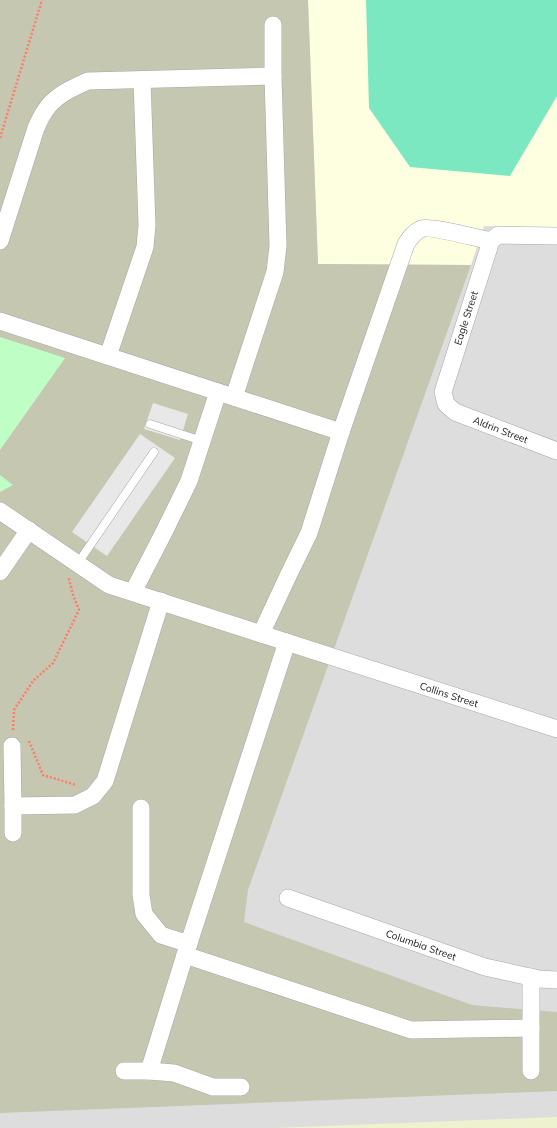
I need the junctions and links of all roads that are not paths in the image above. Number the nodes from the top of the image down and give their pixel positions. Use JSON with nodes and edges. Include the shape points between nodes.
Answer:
{"nodes":[{"id":1,"x":273,"y":25,"type":"dead end"},
{"id":2,"x":273,"y":76,"type":"junction"},
{"id":3,"x":142,"y":80,"type":"junction"},
{"id":4,"x":557,"y":236,"type":"edge"},
{"id":5,"x":495,"y":238,"type":"junction"},
{"id":6,"x":0,"y":241,"type":"edge"},
{"id":7,"x":0,"y":321,"type":"edge"},
{"id":8,"x":108,"y":356,"type":"junction"},
{"id":9,"x":218,"y":392,"type":"junction"},
{"id":10,"x":234,"y":397,"type":"junction"},
{"id":11,"x":446,"y":404,"type":"joint"},
{"id":12,"x":150,"y":424,"type":"dead end"},
{"id":13,"x":341,"y":432,"type":"junction"},
{"id":14,"x":202,"y":441,"type":"junction"},
{"id":15,"x":557,"y":451,"type":"edge"},
{"id":16,"x":154,"y":452,"type":"dead end"},
{"id":17,"x":0,"y":511,"type":"edge"},
{"id":18,"x":29,"y":530,"type":"junction"},
{"id":19,"x":78,"y":563,"type":"junction"},
{"id":20,"x":0,"y":572,"type":"edge"},
{"id":21,"x":133,"y":592,"type":"junction"},
{"id":22,"x":161,"y":602,"type":"junction"},
{"id":23,"x":262,"y":634,"type":"junction"},
{"id":24,"x":287,"y":642,"type":"junction"},
{"id":25,"x":557,"y":729,"type":"edge"},
{"id":26,"x":12,"y":746,"type":"road end"},
{"id":27,"x":13,"y":806,"type":"junction"},
{"id":28,"x":141,"y":808,"type":"dead end"},
{"id":29,"x":12,"y":833,"type":"dead end"},
{"id":30,"x":288,"y":898,"type":"dead end"},
{"id":31,"x":187,"y":950,"type":"junction"},
{"id":32,"x":531,"y":977,"type":"junction"},
{"id":33,"x":557,"y":980,"type":"edge"},
{"id":34,"x":531,"y":1028,"type":"junction"},
{"id":35,"x":124,"y":1071,"type":"dead end"},
{"id":36,"x":149,"y":1071,"type":"junction"},
{"id":37,"x":531,"y":1071,"type":"dead end"},
{"id":38,"x":241,"y":1087,"type":"dead end"}],
"edges":[{"from":1,"to":2,"type":"street"},
{"from":2,"to":3,"type":"street"},
{"from":2,"to":10,"type":"street","via":[[278,246],[276,265]]},
{"from":3,"to":6,"type":"street","via":[[88,81],[57,98],[45,110],[36,128]]},
{"from":3,"to":8,"type":"street","via":[[147,225],[145,247]]},
{"from":4,"to":5,"type":"street"},
{"from":5,"to":11,"type":"street","name":"Eagle Street","via":[[443,392]]},
{"from":5,"to":13,"type":"street","via":[[432,228],[422,228],[413,234],[406,244]]},
{"from":7,"to":8,"type":"street"},
{"from":8,"to":9,"type":"street"},
{"from":9,"to":10,"type":"street"},
{"from":9,"to":14,"type":"street"},
{"from":10,"to":13,"type":"street"},
{"from":11,"to":15,"type":"street","name":"Aldrin Street","via":[[455,412]]},
{"from":12,"to":14,"type":"lane"},
{"from":13,"to":23,"type":"street","via":[[309,533]]},
{"from":14,"to":21,"type":"street","via":[[189,481]]},
{"from":16,"to":19,"type":"lane"},
{"from":17,"to":18,"type":"street","name":"Collins Street"},
{"from":18,"to":19,"type":"street","name":"Collins Street"},
{"from":18,"to":20,"type":"street"},
{"from":19,"to":21,"type":"street","name":"Collins Street","via":[[109,585]]},
{"from":21,"to":22,"type":"street","name":"Collins Street"},
{"from":22,"to":23,"type":"street","name":"Collins Street"},
{"from":22,"to":27,"type":"street","via":[[105,781],[93,796],[75,805]]},
{"from":23,"to":24,"type":"street","name":"Collins Street"},
{"from":24,"to":25,"type":"street","name":"Collins Street"},
{"from":24,"to":31,"type":"street"},
{"from":26,"to":27,"type":"street"},
{"from":27,"to":29,"type":"street"},
{"from":28,"to":31,"type":"street","via":[[141,896],[144,914],[161,935]]},
{"from":30,"to":32,"type":"street","name":"Columbia Street","via":[[485,967]]},
{"from":31,"to":34,"type":"street","via":[[411,1030]]},
{"from":31,"to":36,"type":"street"},
{"from":32,"to":33,"type":"street","name":"Columbia Street"},
{"from":32,"to":34,"type":"street"},
{"from":34,"to":37,"type":"street"},
{"from":35,"to":36,"type":"street"},
{"from":36,"to":38,"type":"street","via":[[174,1073],[213,1087]]}]}
